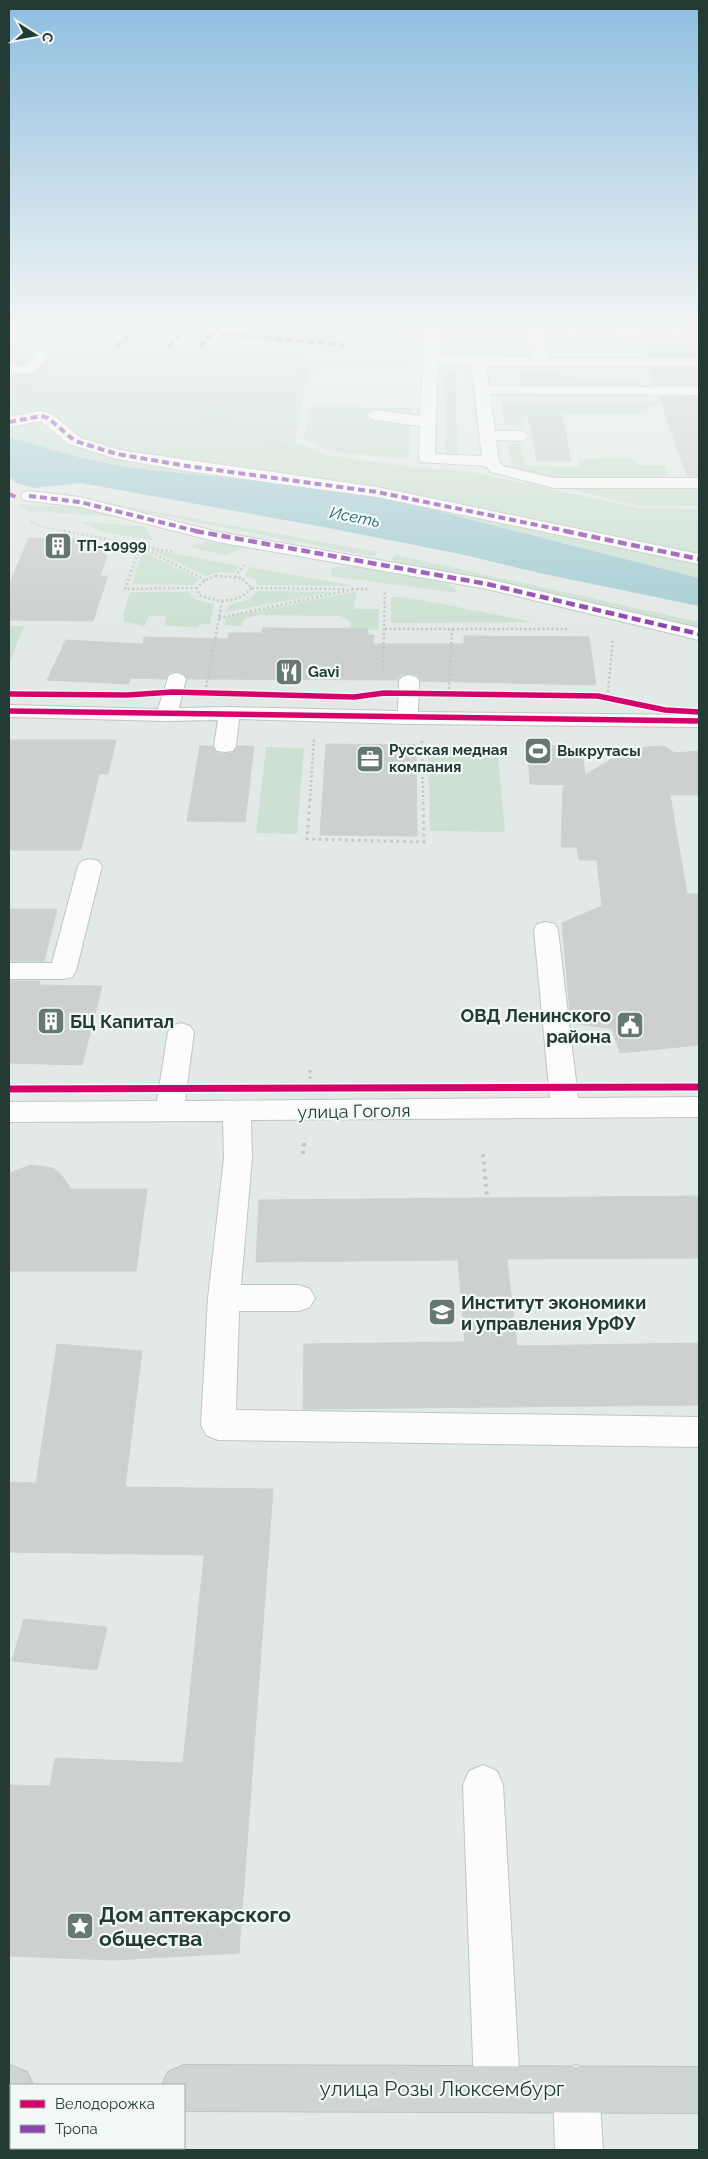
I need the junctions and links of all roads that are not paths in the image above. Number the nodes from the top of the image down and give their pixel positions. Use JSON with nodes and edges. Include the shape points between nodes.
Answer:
{"nodes":[{"id":1,"x":56,"y":425,"type":"edge"},
{"id":2,"x":428,"y":425,"type":"edge"},
{"id":3,"x":487,"y":425,"type":"edge"},
{"id":4,"x":488,"y":436,"type":"junction"},
{"id":5,"x":522,"y":436,"type":"dead end"},
{"id":6,"x":491,"y":461,"type":"junction"},
{"id":7,"x":699,"y":483,"type":"edge"},
{"id":8,"x":18,"y":496,"type":"edge"},
{"id":9,"x":699,"y":559,"type":"edge"},
{"id":10,"x":699,"y":634,"type":"edge"},
{"id":11,"x":175,"y":686,"type":"road end"},
{"id":12,"x":409,"y":687,"type":"road end"},
{"id":13,"x":9,"y":711,"type":"edge"},
{"id":14,"x":229,"y":713,"type":"junction"},
{"id":15,"x":167,"y":715,"type":"junction"},
{"id":16,"x":699,"y":721,"type":"edge"},
{"id":17,"x":415,"y":725,"type":"junction"},
{"id":18,"x":225,"y":746,"type":"dead end"},
{"id":19,"x":90,"y":866,"type":"dead end"},
{"id":20,"x":546,"y":930,"type":"dead end"},
{"id":21,"x":9,"y":971,"type":"edge"},
{"id":22,"x":181,"y":1032,"type":"dead end"},
{"id":23,"x":699,"y":1107,"type":"edge"},
{"id":24,"x":565,"y":1109,"type":"junction"},
{"id":25,"x":170,"y":1111,"type":"junction"},
{"id":26,"x":9,"y":1112,"type":"edge"},
{"id":27,"x":237,"y":1112,"type":"junction"},
{"id":28,"x":224,"y":1298,"type":"junction"},
{"id":29,"x":299,"y":1298,"type":"dead end"},
{"id":30,"x":699,"y":1432,"type":"edge"},
{"id":31,"x":483,"y":1785,"type":"dead end"},
{"id":32,"x":185,"y":2088,"type":"edge"},
{"id":33,"x":498,"y":2088,"type":"junction"},
{"id":34,"x":576,"y":2088,"type":"junction"},
{"id":35,"x":699,"y":2090,"type":"edge"},
{"id":36,"x":579,"y":2150,"type":"edge"}],
"edges":[{"from":1,"to":9,"type":"street","via":[[75,441],[131,457],[377,492]]},
{"from":2,"to":6,"type":"street","via":[[426,459]]},
{"from":3,"to":4,"type":"street"},
{"from":4,"to":5,"type":"street"},
{"from":4,"to":6,"type":"street"},
{"from":6,"to":7,"type":"street","via":[[497,469],[554,483]]},
{"from":8,"to":10,"type":"street","via":[[80,502],[218,537],[488,584]]},
{"from":11,"to":15,"type":"street"},
{"from":12,"to":17,"type":"street"},
{"from":13,"to":15,"type":"street"},
{"from":14,"to":15,"type":"street"},
{"from":14,"to":17,"type":"street"},
{"from":14,"to":18,"type":"street"},
{"from":16,"to":17,"type":"street"},
{"from":19,"to":21,"type":"street","via":[[63,972]]},
{"from":20,"to":24,"type":"street"},
{"from":22,"to":25,"type":"street"},
{"from":23,"to":24,"type":"street","name":"улица Гоголя"},
{"from":24,"to":27,"type":"street","name":"улица Гоголя"},
{"from":25,"to":26,"type":"street","name":"улица Гоголя"},
{"from":25,"to":27,"type":"street","name":"улица Гоголя"},
{"from":27,"to":28,"type":"street","via":[[238,1158]]},
{"from":28,"to":29,"type":"street"},
{"from":28,"to":30,"type":"street","via":[[218,1425]]},
{"from":31,"to":33,"type":"street"},
{"from":32,"to":33,"type":"main road","name":"улица Розы Люксембург"},
{"from":33,"to":34,"type":"main road","name":"улица Розы Люксембург"},
{"from":34,"to":35,"type":"main road","name":"улица Розы Люксембург"},
{"from":34,"to":36,"type":"street"}]}
